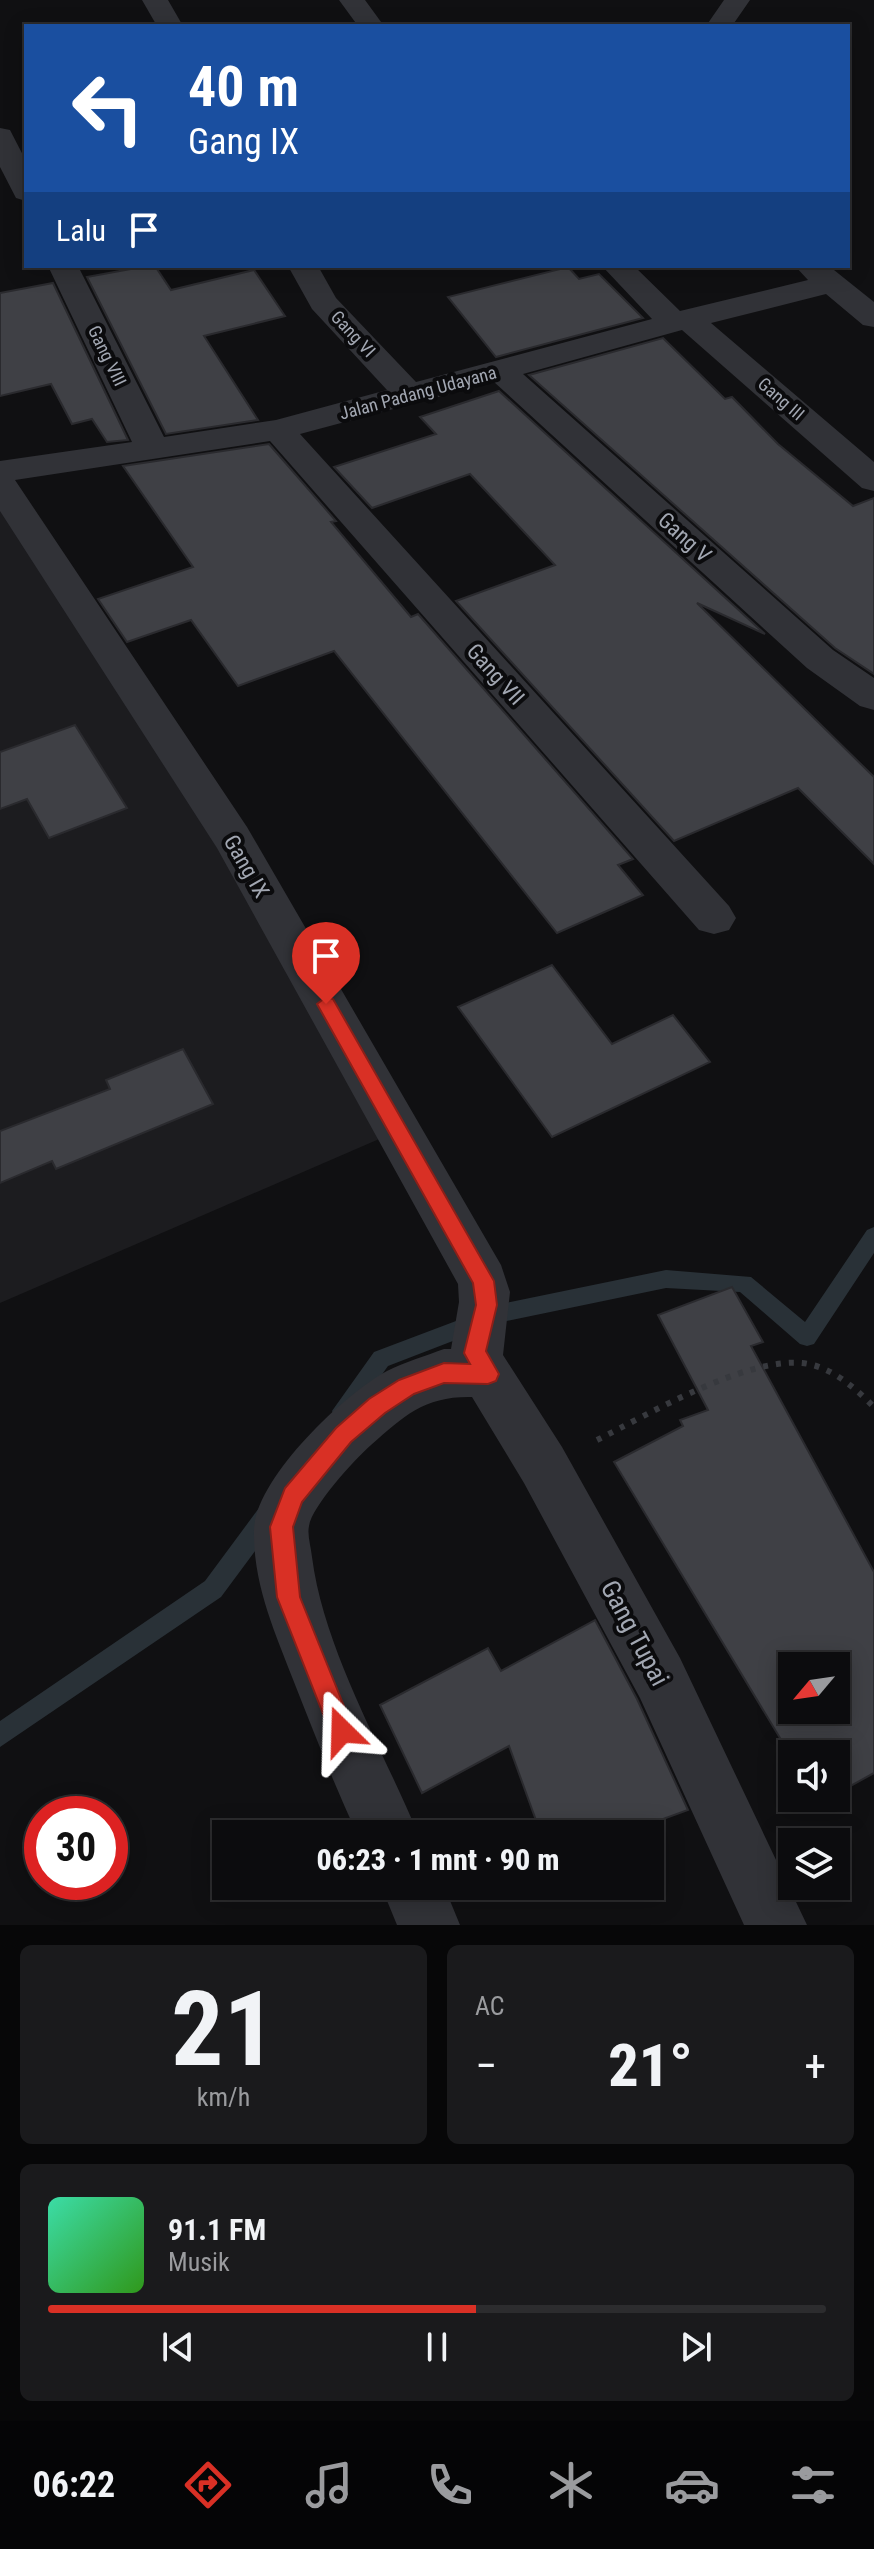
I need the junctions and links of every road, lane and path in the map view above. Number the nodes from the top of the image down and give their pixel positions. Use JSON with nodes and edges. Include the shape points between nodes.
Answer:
{"nodes":[{"id":1,"x":155,"y":0,"type":"edge"},
{"id":2,"x":352,"y":0,"type":"edge"},
{"id":3,"x":737,"y":0,"type":"edge"},
{"id":4,"x":169,"y":24,"type":"edge"},
{"id":5,"x":370,"y":24,"type":"edge"},
{"id":6,"x":720,"y":24,"type":"edge"},
{"id":7,"x":0,"y":136,"type":"edge"},
{"id":8,"x":24,"y":188,"type":"edge"},
{"id":9,"x":64,"y":268,"type":"edge"},
{"id":10,"x":304,"y":268,"type":"edge"},
{"id":11,"x":619,"y":268,"type":"edge"},
{"id":12,"x":820,"y":275,"type":"edge"},
{"id":13,"x":874,"y":318,"type":"edge"},
{"id":14,"x":681,"y":321,"type":"junction"},
{"id":15,"x":501,"y":371,"type":"junction"},
{"id":16,"x":411,"y":396,"type":"junction"},
{"id":17,"x":278,"y":430,"type":"junction"},
{"id":18,"x":152,"y":447,"type":"junction"},
{"id":19,"x":0,"y":472,"type":"edge"},
{"id":20,"x":874,"y":480,"type":"edge"},
{"id":21,"x":0,"y":484,"type":"edge"},
{"id":22,"x":874,"y":697,"type":"edge"},
{"id":23,"x":714,"y":918,"type":"dead end"},
{"id":24,"x":481,"y":1363,"type":"junction"},
{"id":25,"x":874,"y":1407,"type":"edge"},
{"id":26,"x":543,"y":1465,"type":"junction"},
{"id":27,"x":382,"y":1820,"type":"edge"},
{"id":28,"x":418,"y":1900,"type":"edge"},
{"id":29,"x":429,"y":1925,"type":"edge"},
{"id":30,"x":776,"y":1925,"type":"edge"}],
"edges":[{"from":1,"to":4,"type":"street"},
{"from":2,"to":5,"type":"street"},
{"from":3,"to":6,"type":"street"},
{"from":7,"to":8,"type":"street"},
{"from":9,"to":18,"type":"street","name":"Gang VIII"},
{"from":10,"to":16,"type":"street","name":"Gang VI","via":[[323,302]]},
{"from":11,"to":14,"type":"street","name":"Gang III"},
{"from":12,"to":13,"type":"street"},
{"from":12,"to":14,"type":"street","name":"Jalan Padang Udayana"},
{"from":14,"to":15,"type":"street","name":"Jalan Padang Udayana"},
{"from":14,"to":20,"type":"street","name":"Gang III"},
{"from":15,"to":16,"type":"street","name":"Jalan Padang Udayana"},
{"from":15,"to":22,"type":"street","name":"Gang V","via":[[820,659]]},
{"from":16,"to":17,"type":"street","name":"Jalan Padang Udayana"},
{"from":17,"to":18,"type":"street","name":"Jalan Padang Udayana"},
{"from":17,"to":23,"type":"street","name":"Gang VII"},
{"from":18,"to":19,"type":"street","name":"Jalan Padang Udayana"},
{"from":21,"to":24,"type":"street","name":"Gang IX","via":[[232,838],[483,1281]]},
{"from":24,"to":26,"type":"street","name":"Gang Tupai"},
{"from":24,"to":27,"type":"street","via":[[407,1387],[377,1406],[343,1435],[293,1496],[281,1527],[289,1597]]},
{"from":25,"to":26,"type":"path","via":[[850,1382],[802,1363],[762,1367]]},
{"from":26,"to":30,"type":"street","name":"Gang Tupai","via":[[660,1678]]},
{"from":28,"to":29,"type":"street"}]}
